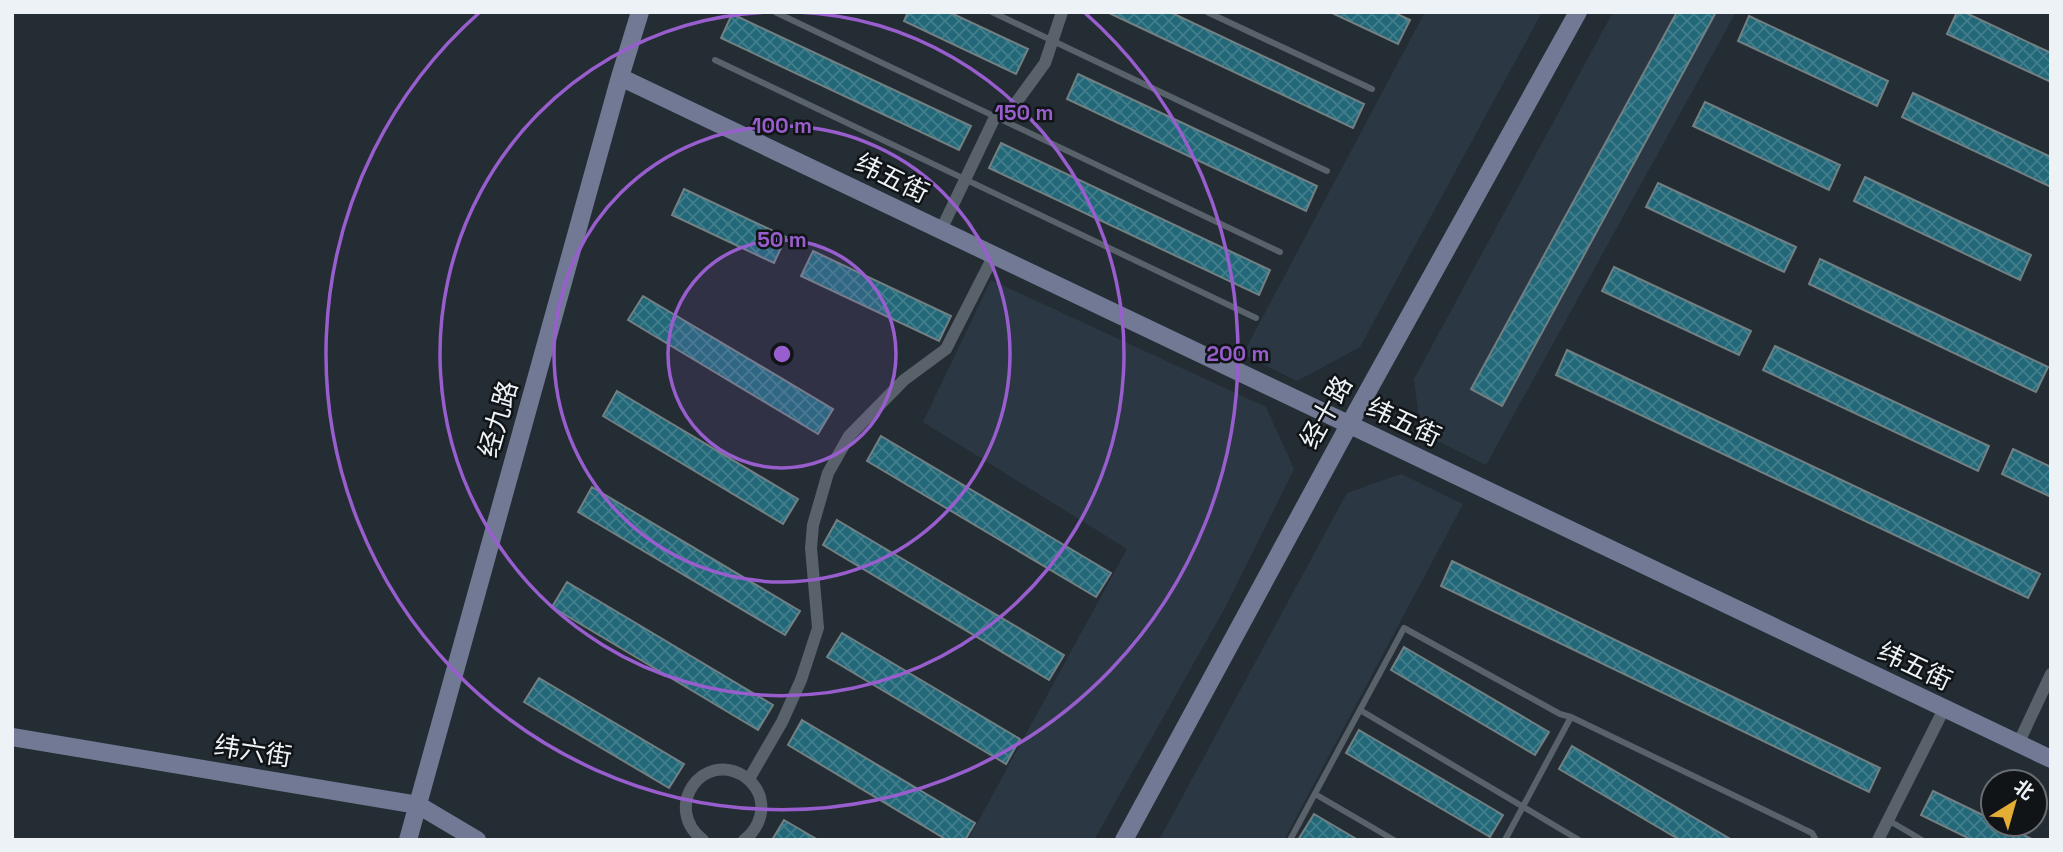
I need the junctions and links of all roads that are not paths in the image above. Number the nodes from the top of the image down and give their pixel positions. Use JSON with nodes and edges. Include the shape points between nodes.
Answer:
{"nodes":[{"id":1,"x":640,"y":12,"type":"edge"},
{"id":2,"x":775,"y":12,"type":"edge"},
{"id":3,"x":992,"y":12,"type":"edge"},
{"id":4,"x":1062,"y":12,"type":"edge"},
{"id":5,"x":1207,"y":12,"type":"edge"},
{"id":6,"x":1578,"y":12,"type":"edge"},
{"id":7,"x":1053,"y":41,"type":"junction"},
{"id":8,"x":715,"y":60,"type":"dead end"},
{"id":9,"x":620,"y":77,"type":"junction"},
{"id":10,"x":1372,"y":89,"type":"dead end"},
{"id":11,"x":995,"y":117,"type":"junction"},
{"id":12,"x":1326,"y":171,"type":"dead end"},
{"id":13,"x":965,"y":180,"type":"junction"},
{"id":14,"x":941,"y":230,"type":"junction"},
{"id":15,"x":1280,"y":252,"type":"dead end"},
{"id":16,"x":994,"y":256,"type":"junction"},
{"id":17,"x":1256,"y":318,"type":"dead end"},
{"id":18,"x":1349,"y":425,"type":"junction"},
{"id":19,"x":2051,"y":674,"type":"edge"},
{"id":20,"x":1944,"y":709,"type":"junction"},
{"id":21,"x":1360,"y":710,"type":"junction"},
{"id":22,"x":1571,"y":717,"type":"junction"},
{"id":23,"x":12,"y":737,"type":"edge"},
{"id":24,"x":2018,"y":744,"type":"junction"},
{"id":25,"x":2051,"y":760,"type":"edge"},
{"id":26,"x":749,"y":779,"type":"junction"},
{"id":27,"x":1315,"y":794,"type":"junction"},
{"id":28,"x":418,"y":805,"type":"junction"},
{"id":29,"x":1888,"y":820,"type":"junction"},
{"id":30,"x":408,"y":840,"type":"edge"},
{"id":31,"x":477,"y":840,"type":"edge"},
{"id":32,"x":702,"y":840,"type":"edge"},
{"id":33,"x":744,"y":840,"type":"edge"},
{"id":34,"x":1124,"y":840,"type":"edge"},
{"id":35,"x":1290,"y":840,"type":"edge"},
{"id":36,"x":1394,"y":840,"type":"edge"},
{"id":37,"x":1505,"y":840,"type":"edge"},
{"id":38,"x":1579,"y":840,"type":"edge"},
{"id":39,"x":1816,"y":840,"type":"edge"},
{"id":40,"x":1878,"y":840,"type":"edge"},
{"id":41,"x":1922,"y":840,"type":"edge"}],
"edges":[{"from":1,"to":9,"type":"street","name":"经九路"},
{"from":2,"to":11,"type":"lane"},
{"from":3,"to":7,"type":"lane"},
{"from":4,"to":7,"type":"street"},
{"from":5,"to":10,"type":"lane"},
{"from":6,"to":18,"type":"street","name":"经十路"},
{"from":7,"to":11,"type":"street","via":[[1045,63],[1010,111]]},
{"from":7,"to":12,"type":"lane"},
{"from":8,"to":13,"type":"lane"},
{"from":9,"to":14,"type":"street","name":"纬五街"},
{"from":9,"to":28,"type":"street","name":"经九路"},
{"from":11,"to":13,"type":"street"},
{"from":11,"to":15,"type":"lane"},
{"from":13,"to":14,"type":"street"},
{"from":13,"to":17,"type":"lane"},
{"from":14,"to":16,"type":"street","name":"纬五街"},
{"from":16,"to":18,"type":"street","name":"纬五街"},
{"from":16,"to":26,"type":"street","via":[[946,349],[904,380],[849,436],[828,473],[811,548],[818,628],[797,691]]},
{"from":18,"to":20,"type":"street","name":"纬五街"},
{"from":18,"to":34,"type":"street","name":"经十路"},
{"from":19,"to":24,"type":"street"},
{"from":20,"to":24,"type":"street","name":"纬五街"},
{"from":20,"to":29,"type":"street"},
{"from":21,"to":22,"type":"lane","via":[[1404,628]]},
{"from":21,"to":27,"type":"lane"},
{"from":21,"to":38,"type":"lane"},
{"from":22,"to":37,"type":"lane"},
{"from":22,"to":39,"type":"lane","via":[[1812,833]]},
{"from":23,"to":28,"type":"street","name":"纬六街"},
{"from":24,"to":25,"type":"street","name":"纬五街"},
{"from":26,"to":32,"type":"street","via":[[726,770],[710,772],[696,781],[687,795],[685,811],[690,827]]},
{"from":26,"to":33,"type":"street","via":[[762,809],[758,825]]},
{"from":27,"to":35,"type":"lane"},
{"from":27,"to":36,"type":"lane"},
{"from":28,"to":30,"type":"street","name":"经九路"},
{"from":28,"to":31,"type":"street","name":"纬六街"},
{"from":29,"to":40,"type":"street"},
{"from":29,"to":41,"type":"lane"}]}
